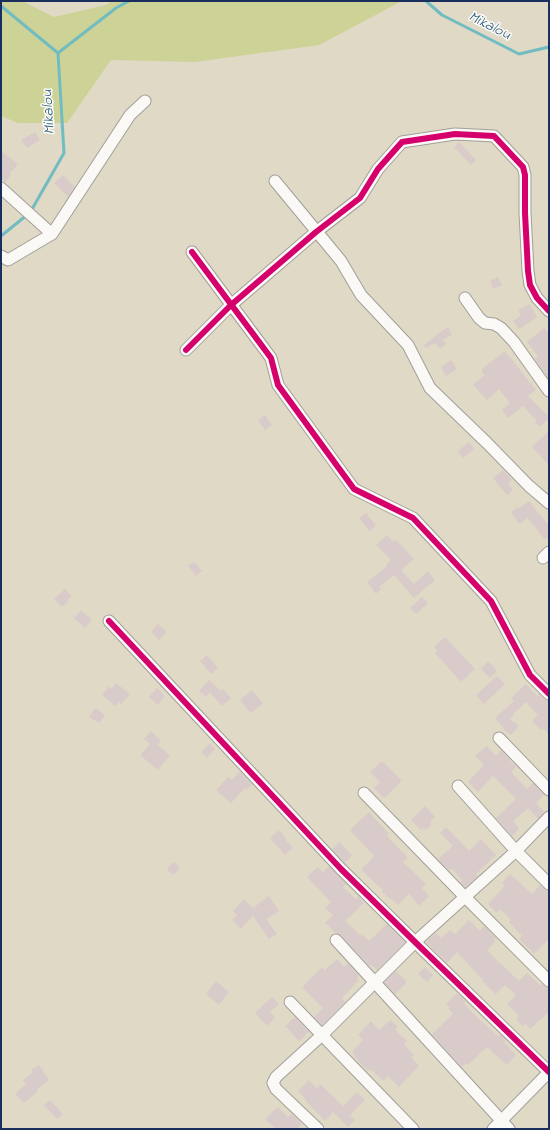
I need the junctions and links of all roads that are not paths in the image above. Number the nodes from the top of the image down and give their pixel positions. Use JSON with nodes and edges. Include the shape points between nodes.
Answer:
{"nodes":[{"id":1,"x":145,"y":101,"type":"dead end"},
{"id":2,"x":275,"y":181,"type":"dead end"},
{"id":3,"x":1,"y":188,"type":"edge"},
{"id":4,"x":316,"y":232,"type":"junction"},
{"id":5,"x":52,"y":234,"type":"junction"},
{"id":6,"x":192,"y":252,"type":"dead end"},
{"id":7,"x":1,"y":256,"type":"edge"},
{"id":8,"x":464,"y":298,"type":"dead end"},
{"id":9,"x":231,"y":305,"type":"junction"},
{"id":10,"x":549,"y":311,"type":"edge"},
{"id":11,"x":186,"y":350,"type":"dead end"},
{"id":12,"x":549,"y":391,"type":"edge"},
{"id":13,"x":549,"y":503,"type":"edge"},
{"id":14,"x":109,"y":621,"type":"dead end"},
{"id":15,"x":549,"y":694,"type":"edge"},
{"id":16,"x":499,"y":738,"type":"dead end"},
{"id":17,"x":458,"y":786,"type":"dead end"},
{"id":18,"x":549,"y":790,"type":"edge"},
{"id":19,"x":364,"y":793,"type":"dead end"},
{"id":20,"x":549,"y":817,"type":"edge"},
{"id":21,"x":516,"y":851,"type":"junction"},
{"id":22,"x":549,"y":884,"type":"edge"},
{"id":23,"x":466,"y":898,"type":"junction"},
{"id":24,"x":336,"y":940,"type":"dead end"},
{"id":25,"x":415,"y":942,"type":"junction"},
{"id":26,"x":549,"y":981,"type":"edge"},
{"id":27,"x":374,"y":983,"type":"junction"},
{"id":28,"x":290,"y":1002,"type":"dead end"},
{"id":29,"x":322,"y":1034,"type":"junction"},
{"id":30,"x":549,"y":1072,"type":"edge"},
{"id":31,"x":501,"y":1126,"type":"edge"},
{"id":32,"x":318,"y":1129,"type":"edge"},
{"id":33,"x":413,"y":1129,"type":"edge"}],
"edges":[{"from":1,"to":5,"type":"street","via":[[130,115]]},
{"from":2,"to":4,"type":"street"},
{"from":3,"to":5,"type":"street"},
{"from":4,"to":9,"type":"street"},
{"from":4,"to":10,"type":"street","via":[[360,198],[378,169],[402,142],[455,134],[494,136],[523,167],[530,285],[537,298]]},
{"from":4,"to":13,"type":"street","via":[[341,261],[361,295],[408,344],[430,388]]},
{"from":5,"to":7,"type":"street","via":[[8,260]]},
{"from":6,"to":9,"type":"street"},
{"from":8,"to":12,"type":"street","via":[[479,318],[501,328],[514,342]]},
{"from":9,"to":11,"type":"street"},
{"from":9,"to":15,"type":"street","via":[[271,358],[278,385],[354,488],[413,518],[491,601],[530,675]]},
{"from":14,"to":25,"type":"street","via":[[342,869]]},
{"from":16,"to":18,"type":"street"},
{"from":17,"to":21,"type":"street"},
{"from":19,"to":23,"type":"street"},
{"from":20,"to":21,"type":"street"},
{"from":21,"to":22,"type":"street"},
{"from":21,"to":23,"type":"street"},
{"from":23,"to":25,"type":"street"},
{"from":23,"to":26,"type":"street"},
{"from":24,"to":27,"type":"street"},
{"from":25,"to":27,"type":"street"},
{"from":25,"to":30,"type":"street"},
{"from":27,"to":29,"type":"street"},
{"from":27,"to":31,"type":"street"},
{"from":28,"to":29,"type":"street"},
{"from":29,"to":32,"type":"street","via":[[276,1077],[273,1083],[276,1089]]},
{"from":29,"to":33,"type":"street"},
{"from":30,"to":31,"type":"street"}]}
